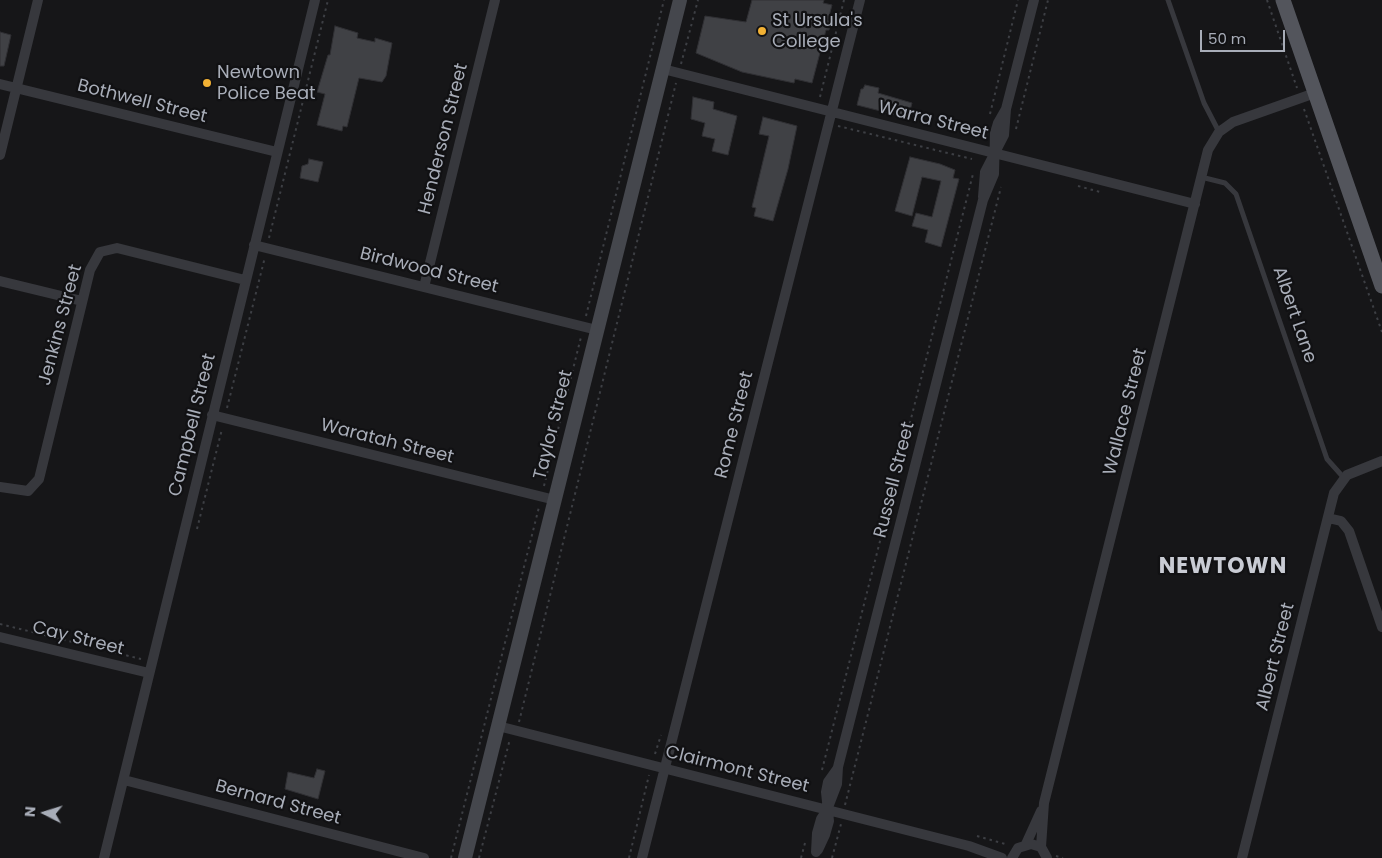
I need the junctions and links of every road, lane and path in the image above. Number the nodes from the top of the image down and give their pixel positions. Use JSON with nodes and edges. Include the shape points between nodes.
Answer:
{"nodes":[{"id":1,"x":38,"y":0,"type":"edge"},
{"id":2,"x":314,"y":0,"type":"edge"},
{"id":3,"x":495,"y":0,"type":"edge"},
{"id":4,"x":664,"y":0,"type":"edge"},
{"id":5,"x":680,"y":0,"type":"edge"},
{"id":6,"x":698,"y":0,"type":"edge"},
{"id":7,"x":844,"y":0,"type":"edge"},
{"id":8,"x":860,"y":0,"type":"edge"},
{"id":9,"x":1018,"y":0,"type":"edge"},
{"id":10,"x":1034,"y":0,"type":"edge"},
{"id":11,"x":1048,"y":0,"type":"edge"},
{"id":12,"x":1168,"y":0,"type":"edge"},
{"id":13,"x":1267,"y":0,"type":"edge"},
{"id":14,"x":1283,"y":0,"type":"edge"},
{"id":15,"x":663,"y":70,"type":"junction"},
{"id":16,"x":679,"y":73,"type":"junction"},
{"id":17,"x":0,"y":84,"type":"edge"},
{"id":18,"x":17,"y":88,"type":"junction"},
{"id":19,"x":1308,"y":96,"type":"junction"},
{"id":20,"x":819,"y":109,"type":"junction"},
{"id":21,"x":831,"y":112,"type":"junction"},
{"id":22,"x":988,"y":122,"type":"dead end"},
{"id":23,"x":828,"y":124,"type":"junction"},
{"id":24,"x":1016,"y":129,"type":"dead end"},
{"id":25,"x":1218,"y":132,"type":"junction"},
{"id":26,"x":277,"y":152,"type":"junction"},
{"id":27,"x":994,"y":153,"type":"junction"},
{"id":28,"x":0,"y":154,"type":"edge"},
{"id":29,"x":978,"y":154,"type":"junction"},
{"id":30,"x":1202,"y":177,"type":"junction"},
{"id":31,"x":1002,"y":185,"type":"dead end"},
{"id":32,"x":1195,"y":204,"type":"junction"},
{"id":33,"x":254,"y":245,"type":"junction"},
{"id":34,"x":245,"y":280,"type":"junction"},
{"id":35,"x":0,"y":281,"type":"edge"},
{"id":36,"x":1382,"y":286,"type":"edge"},
{"id":37,"x":424,"y":287,"type":"junction"},
{"id":38,"x":82,"y":301,"type":"junction"},
{"id":39,"x":583,"y":326,"type":"junction"},
{"id":40,"x":597,"y":330,"type":"junction"},
{"id":41,"x":1382,"y":332,"type":"edge"},
{"id":42,"x":212,"y":415,"type":"junction"},
{"id":43,"x":1382,"y":461,"type":"edge"},
{"id":44,"x":1344,"y":478,"type":"junction"},
{"id":45,"x":0,"y":487,"type":"edge"},
{"id":46,"x":541,"y":497,"type":"junction"},
{"id":47,"x":555,"y":500,"type":"junction"},
{"id":48,"x":1328,"y":518,"type":"junction"},
{"id":49,"x":0,"y":624,"type":"edge"},
{"id":50,"x":1382,"y":627,"type":"edge"},
{"id":51,"x":0,"y":637,"type":"edge"},
{"id":52,"x":141,"y":659,"type":"dead end"},
{"id":53,"x":149,"y":673,"type":"junction"},
{"id":54,"x":498,"y":726,"type":"junction"},
{"id":55,"x":663,"y":730,"type":"dead end"},
{"id":56,"x":516,"y":731,"type":"junction"},
{"id":57,"x":652,"y":765,"type":"junction"},
{"id":58,"x":665,"y":769,"type":"junction"},
{"id":59,"x":820,"y":777,"type":"dead end"},
{"id":60,"x":124,"y":780,"type":"junction"},
{"id":61,"x":1044,"y":803,"type":"junction"},
{"id":62,"x":827,"y":810,"type":"junction"},
{"id":63,"x":843,"y":814,"type":"junction"},
{"id":64,"x":806,"y":841,"type":"dead end"},
{"id":65,"x":1026,"y":844,"type":"junction"},
{"id":66,"x":969,"y":846,"type":"junction"},
{"id":67,"x":1041,"y":847,"type":"junction"},
{"id":68,"x":816,"y":855,"type":"edge"},
{"id":69,"x":1013,"y":855,"type":"edge"},
{"id":70,"x":104,"y":858,"type":"edge"},
{"id":71,"x":424,"y":858,"type":"edge"},
{"id":72,"x":451,"y":858,"type":"edge"},
{"id":73,"x":465,"y":858,"type":"edge"},
{"id":74,"x":479,"y":858,"type":"edge"},
{"id":75,"x":628,"y":858,"type":"edge"},
{"id":76,"x":642,"y":858,"type":"edge"},
{"id":77,"x":801,"y":858,"type":"edge"},
{"id":78,"x":832,"y":858,"type":"edge"},
{"id":79,"x":1002,"y":858,"type":"edge"},
{"id":80,"x":1047,"y":858,"type":"edge"},
{"id":81,"x":1242,"y":858,"type":"edge"}],
"edges":[{"from":1,"to":18,"type":"street"},
{"from":2,"to":26,"type":"street","name":"Campbell Street"},
{"from":3,"to":37,"type":"street","name":"Henderson Street"},
{"from":4,"to":39,"type":"path"},
{"from":5,"to":15,"type":"street","name":"Taylor Street"},
{"from":6,"to":16,"type":"path"},
{"from":7,"to":20,"type":"path"},
{"from":8,"to":21,"type":"street","name":"Rome Street"},
{"from":9,"to":22,"type":"path"},
{"from":10,"to":27,"type":"street","name":"Russell Street","via":[[1006,109],[997,128]]},
{"from":11,"to":24,"type":"path"},
{"from":12,"to":25,"type":"lane","via":[[1204,103]]},
{"from":13,"to":19,"type":"path"},
{"from":14,"to":19,"type":"main road"},
{"from":15,"to":16,"type":"street","name":"Warra Street"},
{"from":15,"to":40,"type":"street","name":"Taylor Street"},
{"from":16,"to":20,"type":"street","name":"Warra Street"},
{"from":16,"to":56,"type":"path"},
{"from":17,"to":18,"type":"street","name":"Bothwell Street"},
{"from":18,"to":26,"type":"street","name":"Bothwell Street"},
{"from":18,"to":28,"type":"street"},
{"from":19,"to":25,"type":"street","via":[[1233,122]]},
{"from":19,"to":36,"type":"main road"},
{"from":19,"to":41,"type":"path"},
{"from":20,"to":21,"type":"street","name":"Warra Street"},
{"from":21,"to":23,"type":"street","name":"Rome Street"},
{"from":21,"to":29,"type":"street","name":"Warra Street"},
{"from":23,"to":29,"type":"path","via":[[969,159]]},
{"from":23,"to":58,"type":"street","name":"Rome Street"},
{"from":25,"to":30,"type":"street","name":"Wallace Street","via":[[1208,150]]},
{"from":26,"to":33,"type":"street","name":"Campbell Street"},
{"from":27,"to":29,"type":"street","name":"Warra Street"},
{"from":27,"to":32,"type":"street","name":"Warra Street"},
{"from":27,"to":62,"type":"street","name":"Russell Street","via":[[983,181],[983,200]]},
{"from":29,"to":59,"type":"path"},
{"from":30,"to":32,"type":"street","name":"Wallace Street"},
{"from":30,"to":44,"type":"lane","name":"Albert Lane","via":[[1225,183],[1236,194],[1327,459]]},
{"from":31,"to":63,"type":"path"},
{"from":32,"to":61,"type":"street","name":"Wallace Street"},
{"from":33,"to":34,"type":"street","name":"Campbell Street"},
{"from":33,"to":37,"type":"street","name":"Birdwood Street"},
{"from":34,"to":38,"type":"street","name":"Jenkins Street","via":[[117,248],[100,252],[90,270]]},
{"from":34,"to":42,"type":"street","name":"Campbell Street"},
{"from":35,"to":38,"type":"street"},
{"from":37,"to":39,"type":"street","name":"Birdwood Street"},
{"from":38,"to":45,"type":"street","name":"Jenkins Street","via":[[39,479],[28,491]]},
{"from":39,"to":40,"type":"street","name":"Birdwood Street"},
{"from":39,"to":46,"type":"path"},
{"from":40,"to":47,"type":"street","name":"Taylor Street"},
{"from":42,"to":46,"type":"street","name":"Waratah Street"},
{"from":42,"to":53,"type":"street","name":"Campbell Street"},
{"from":43,"to":44,"type":"street","via":[[1359,468]]},
{"from":44,"to":48,"type":"street","name":"Albert Street","via":[[1334,494]]},
{"from":46,"to":47,"type":"street","name":"Waratah Street"},
{"from":46,"to":72,"type":"path"},
{"from":47,"to":54,"type":"street","name":"Taylor Street"},
{"from":48,"to":50,"type":"street","via":[[1341,522],[1349,531]]},
{"from":48,"to":81,"type":"street","name":"Albert Street"},
{"from":49,"to":52,"type":"path"},
{"from":51,"to":53,"type":"street","name":"Cay Street"},
{"from":53,"to":60,"type":"street","name":"Campbell Street"},
{"from":54,"to":56,"type":"street","name":"Clairmont Street"},
{"from":54,"to":73,"type":"street","name":"Taylor Street"},
{"from":55,"to":57,"type":"path"},
{"from":56,"to":57,"type":"street","name":"Clairmont Street"},
{"from":56,"to":74,"type":"path","via":[[509,740]]},
{"from":57,"to":58,"type":"street","name":"Clairmont Street"},
{"from":57,"to":75,"type":"path"},
{"from":58,"to":62,"type":"street","name":"Clairmont Street"},
{"from":58,"to":76,"type":"street","name":"Rome Street"},
{"from":60,"to":70,"type":"street","name":"Campbell Street"},
{"from":60,"to":71,"type":"street","name":"Bernard Street"},
{"from":61,"to":65,"type":"street","name":"Wallace Street"},
{"from":61,"to":67,"type":"street","name":"Wallace Street"},
{"from":62,"to":63,"type":"street","name":"Clairmont Street"},
{"from":62,"to":68,"type":"street","name":"Russell Street","via":[[829,821]]},
{"from":63,"to":66,"type":"street","name":"Clairmont Street"},
{"from":63,"to":78,"type":"path"},
{"from":64,"to":77,"type":"path"},
{"from":65,"to":67,"type":"street"},
{"from":65,"to":69,"type":"street"},
{"from":66,"to":69,"type":"street","name":"Clairmont Street"},
{"from":66,"to":79,"type":"street","name":"Clairmont Street"},
{"from":67,"to":80,"type":"street"}]}
